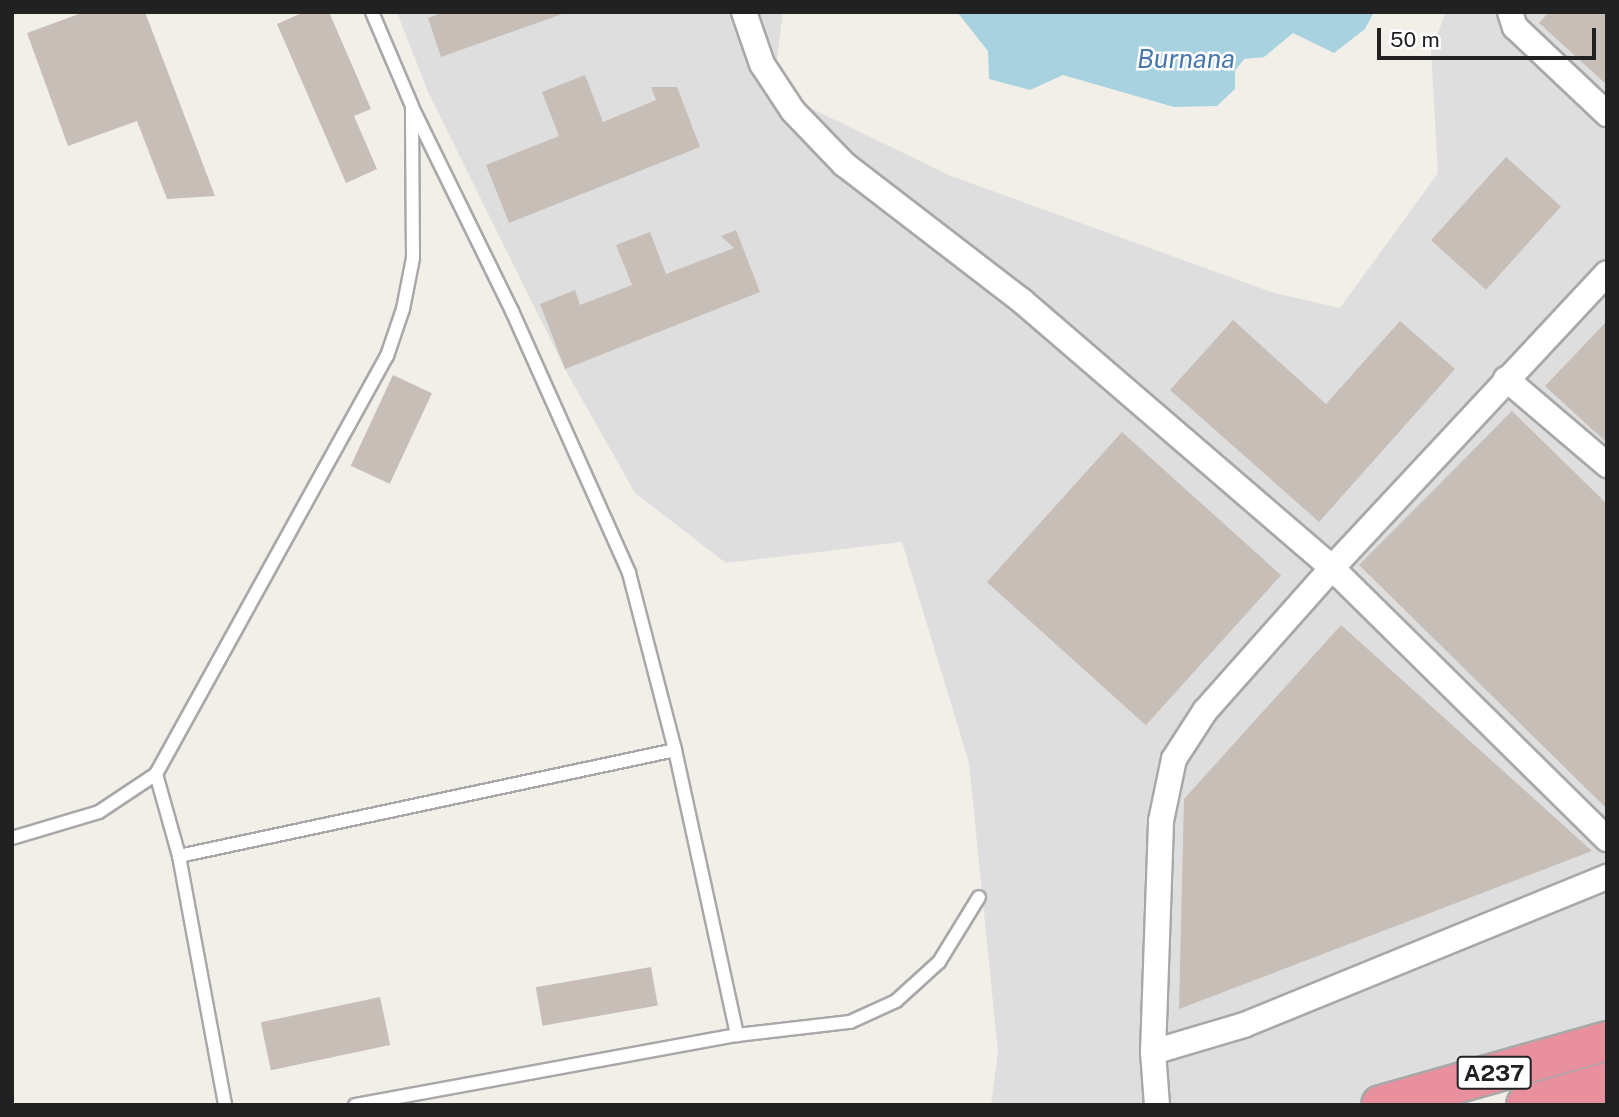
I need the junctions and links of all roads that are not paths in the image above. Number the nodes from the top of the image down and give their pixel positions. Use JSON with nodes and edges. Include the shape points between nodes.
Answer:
{"nodes":[{"id":1,"x":372,"y":12,"type":"edge"},
{"id":2,"x":744,"y":12,"type":"edge"},
{"id":3,"x":1510,"y":12,"type":"edge"},
{"id":4,"x":412,"y":106,"type":"junction"},
{"id":5,"x":1607,"y":114,"type":"edge"},
{"id":6,"x":1607,"y":273,"type":"edge"},
{"id":7,"x":1506,"y":379,"type":"junction"},
{"id":8,"x":1607,"y":465,"type":"edge"},
{"id":9,"x":1332,"y":568,"type":"junction"},
{"id":10,"x":676,"y":750,"type":"junction"},
{"id":11,"x":156,"y":774,"type":"junction"},
{"id":12,"x":12,"y":838,"type":"edge"},
{"id":13,"x":1607,"y":839,"type":"edge"},
{"id":14,"x":179,"y":856,"type":"junction"},
{"id":15,"x":1607,"y":877,"type":"edge"},
{"id":16,"x":979,"y":897,"type":"dead end"},
{"id":17,"x":737,"y":1035,"type":"junction"},
{"id":18,"x":1607,"y":1041,"type":"edge"},
{"id":19,"x":1153,"y":1052,"type":"junction"},
{"id":20,"x":1607,"y":1082,"type":"edge"},
{"id":21,"x":225,"y":1105,"type":"edge"},
{"id":22,"x":355,"y":1105,"type":"edge"},
{"id":23,"x":1157,"y":1105,"type":"edge"},
{"id":24,"x":1381,"y":1105,"type":"edge"},
{"id":25,"x":1526,"y":1105,"type":"edge"}],
"edges":[{"from":1,"to":4,"type":"lane"},
{"from":2,"to":9,"type":"street","via":[[762,64],[793,111],[844,164],[1022,300]]},
{"from":3,"to":5,"type":"street","via":[[1515,27]]},
{"from":4,"to":10,"type":"lane","via":[[512,311],[629,573]]},
{"from":4,"to":11,"type":"lane","via":[[413,258],[387,356]]},
{"from":6,"to":7,"type":"street"},
{"from":7,"to":8,"type":"street"},
{"from":7,"to":9,"type":"street"},
{"from":9,"to":13,"type":"street"},
{"from":9,"to":19,"type":"street","via":[[1205,711],[1174,759],[1160,821]]},
{"from":10,"to":14,"type":"lane"},
{"from":10,"to":17,"type":"lane"},
{"from":11,"to":12,"type":"lane","via":[[99,812]]},
{"from":11,"to":14,"type":"lane"},
{"from":14,"to":21,"type":"lane"},
{"from":15,"to":19,"type":"street","via":[[1244,1025]]},
{"from":16,"to":17,"type":"lane","via":[[939,962],[896,1001],[850,1022]]},
{"from":17,"to":22,"type":"lane"},
{"from":18,"to":24,"type":"highway","number":"A237"},
{"from":19,"to":23,"type":"street"},
{"from":20,"to":25,"type":"highway","number":"A237"}]}
